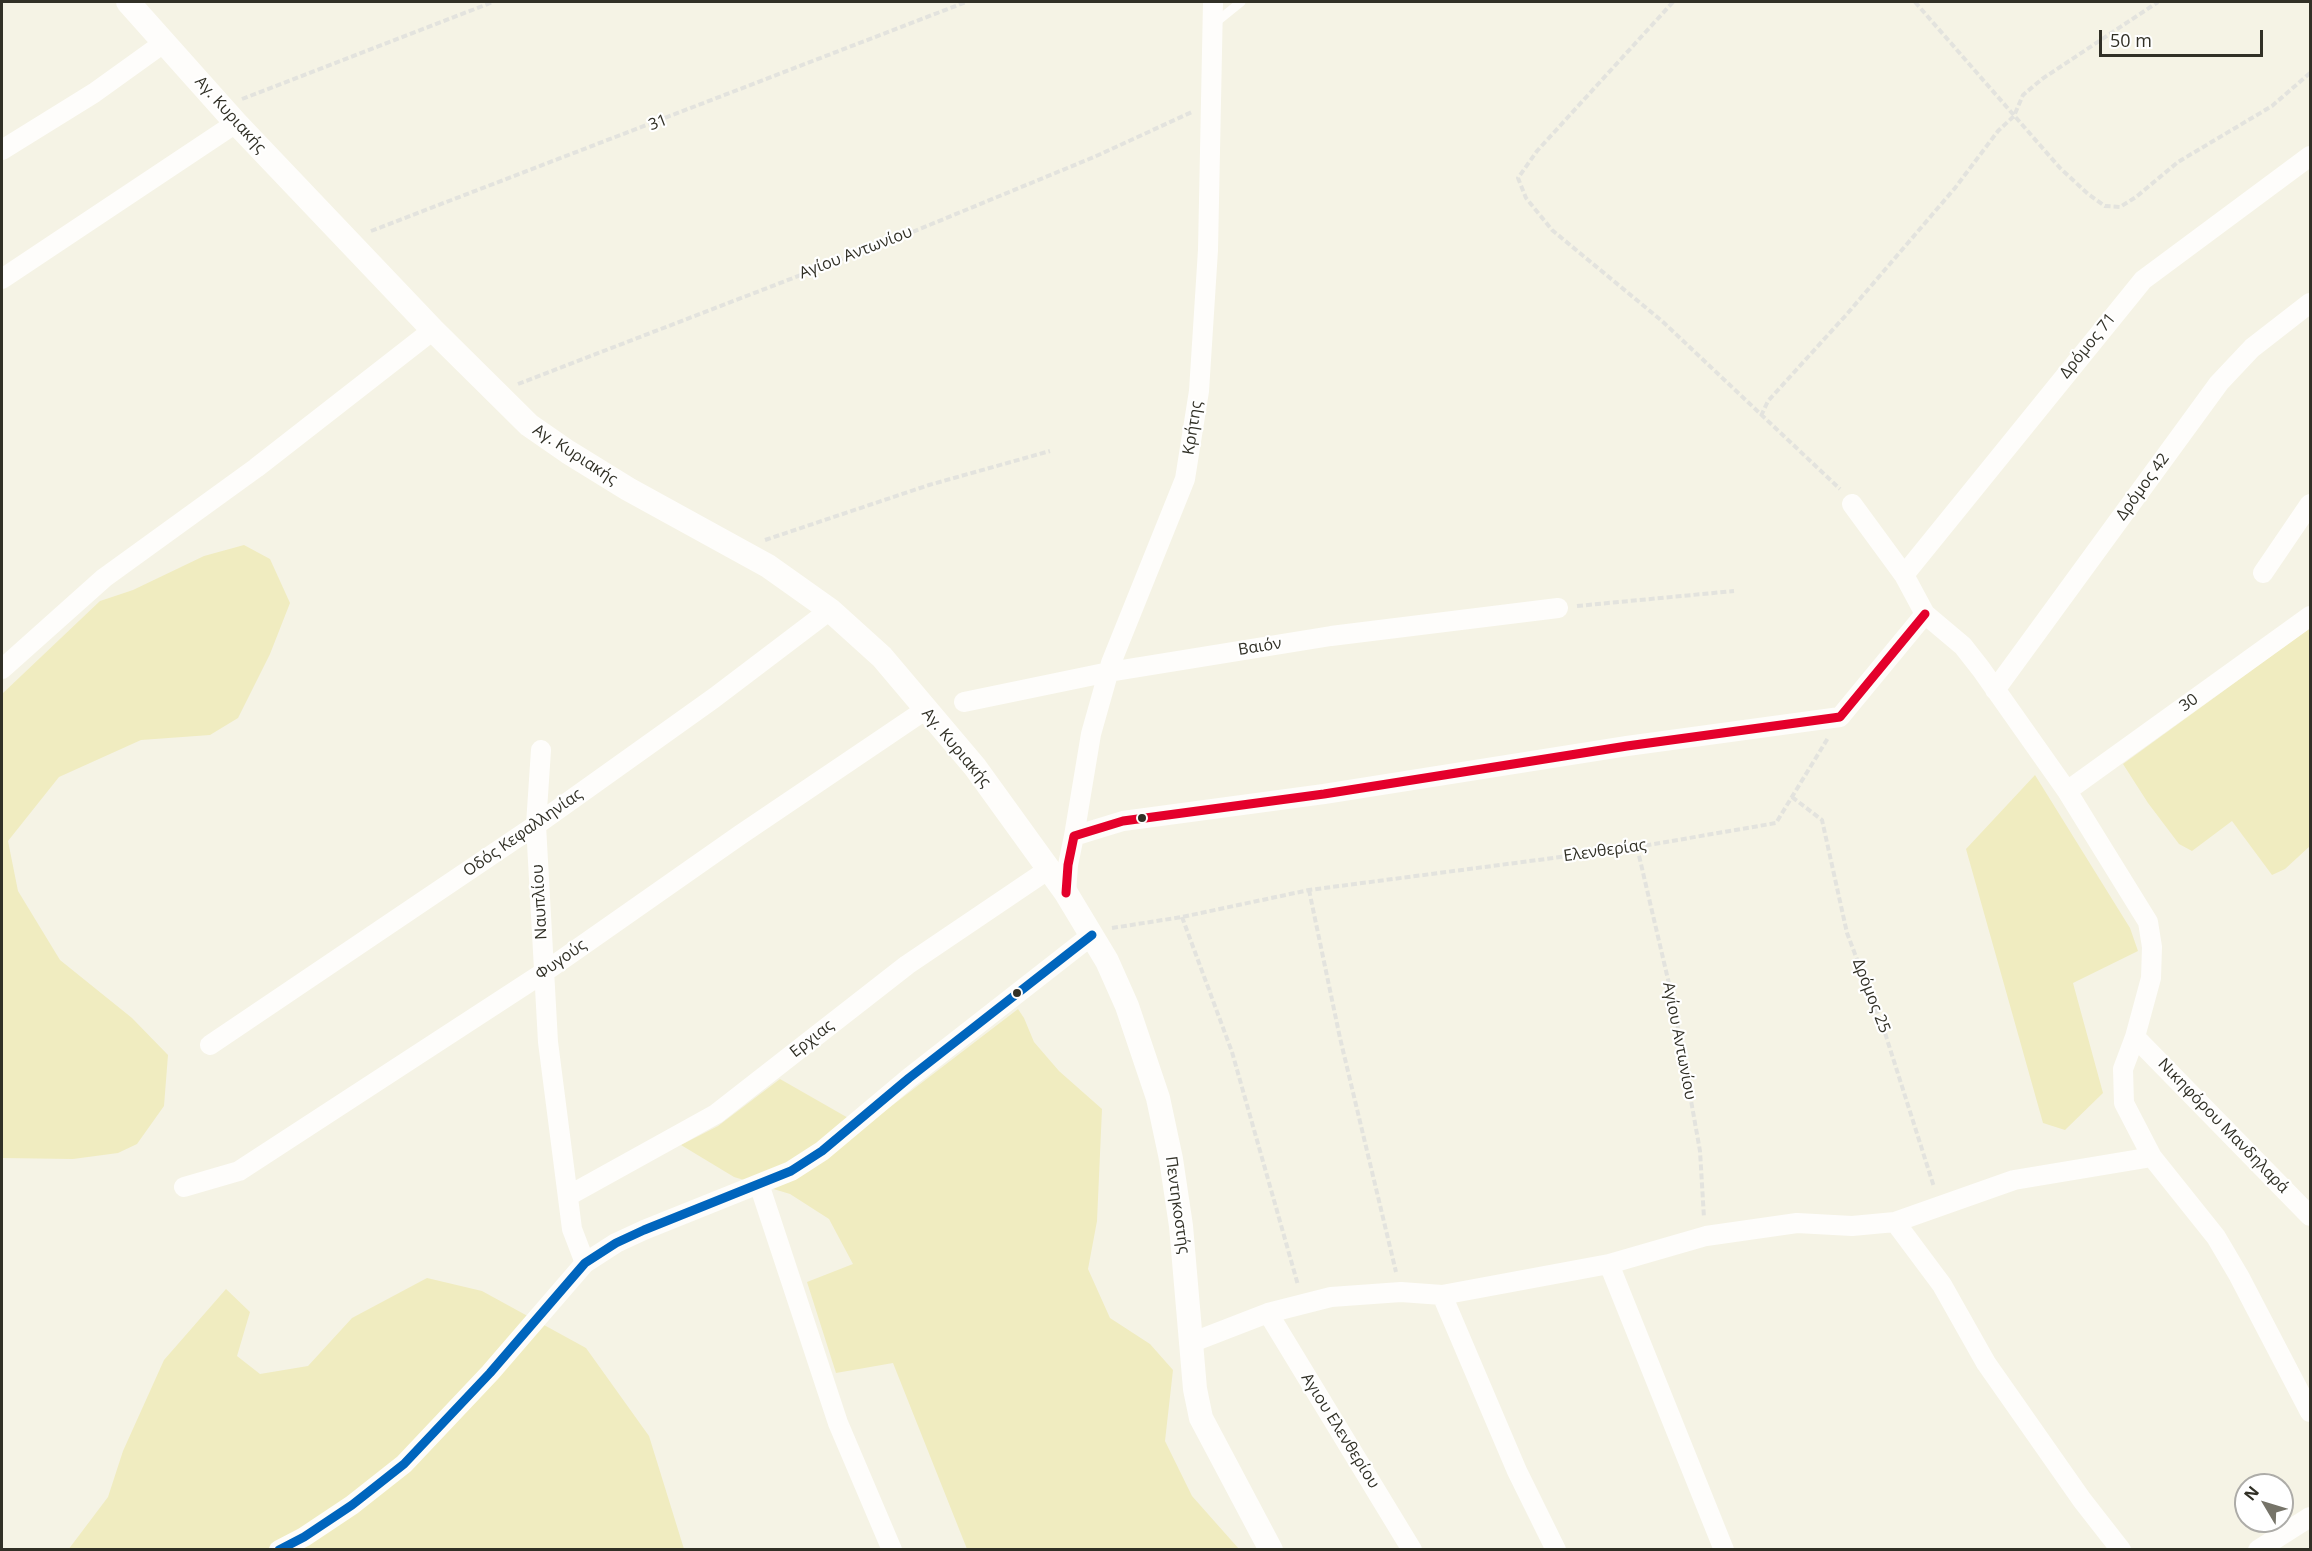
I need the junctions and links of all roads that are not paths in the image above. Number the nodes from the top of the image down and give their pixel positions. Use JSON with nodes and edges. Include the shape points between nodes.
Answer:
{"nodes":[{"id":1,"x":128,"y":2,"type":"edge"},
{"id":2,"x":1213,"y":2,"type":"edge"},
{"id":3,"x":1241,"y":2,"type":"edge"},
{"id":4,"x":1213,"y":25,"type":"junction"},
{"id":5,"x":165,"y":42,"type":"junction"},
{"id":6,"x":230,"y":116,"type":"junction"},
{"id":7,"x":2,"y":150,"type":"edge"},
{"id":8,"x":2310,"y":156,"type":"edge"},
{"id":9,"x":2,"y":279,"type":"edge"},
{"id":10,"x":2310,"y":303,"type":"edge"},
{"id":11,"x":433,"y":330,"type":"junction"},
{"id":12,"x":1852,"y":504,"type":"road end"},
{"id":13,"x":2310,"y":504,"type":"edge"},
{"id":14,"x":2263,"y":573,"type":"dead end"},
{"id":15,"x":1904,"y":575,"type":"junction"},
{"id":16,"x":1558,"y":608,"type":"road end"},
{"id":17,"x":830,"y":610,"type":"junction"},
{"id":18,"x":1925,"y":614,"type":"junction"},
{"id":19,"x":2310,"y":616,"type":"edge"},
{"id":20,"x":2,"y":669,"type":"edge"},
{"id":21,"x":1109,"y":672,"type":"junction"},
{"id":22,"x":1995,"y":690,"type":"junction"},
{"id":23,"x":964,"y":702,"type":"dead end"},
{"id":24,"x":926,"y":710,"type":"junction"},
{"id":25,"x":541,"y":750,"type":"dead end"},
{"id":26,"x":2067,"y":791,"type":"junction"},
{"id":27,"x":536,"y":825,"type":"junction"},
{"id":28,"x":1074,"y":836,"type":"junction"},
{"id":29,"x":1049,"y":869,"type":"junction"},
{"id":30,"x":1066,"y":893,"type":"junction"},
{"id":31,"x":1092,"y":935,"type":"junction"},
{"id":32,"x":543,"y":973,"type":"junction"},
{"id":33,"x":2135,"y":1037,"type":"junction"},
{"id":34,"x":210,"y":1045,"type":"dead end"},
{"id":35,"x":2152,"y":1156,"type":"junction"},
{"id":36,"x":759,"y":1184,"type":"junction"},
{"id":37,"x":184,"y":1187,"type":"dead end"},
{"id":38,"x":568,"y":1197,"type":"junction"},
{"id":39,"x":2310,"y":1216,"type":"edge"},
{"id":40,"x":1895,"y":1222,"type":"junction"},
{"id":41,"x":585,"y":1263,"type":"junction"},
{"id":42,"x":1609,"y":1264,"type":"junction"},
{"id":43,"x":1442,"y":1295,"type":"junction"},
{"id":44,"x":1268,"y":1313,"type":"junction"},
{"id":45,"x":1192,"y":1342,"type":"junction"},
{"id":46,"x":2310,"y":1412,"type":"edge"},
{"id":47,"x":2310,"y":1516,"type":"edge"},
{"id":48,"x":279,"y":1550,"type":"edge"},
{"id":49,"x":892,"y":1550,"type":"edge"},
{"id":50,"x":1271,"y":1550,"type":"edge"},
{"id":51,"x":1412,"y":1550,"type":"edge"},
{"id":52,"x":1556,"y":1550,"type":"edge"},
{"id":53,"x":1724,"y":1550,"type":"edge"},
{"id":54,"x":2121,"y":1550,"type":"edge"},
{"id":55,"x":2258,"y":1550,"type":"edge"}],
"edges":[{"from":1,"to":5,"type":"street","name":"Αγ. Κυριακής"},
{"from":2,"to":4,"type":"street","name":"Κρήτης"},
{"from":3,"to":4,"type":"lane"},
{"from":4,"to":21,"type":"street","name":"Κρήτης","via":[[1208,250],[1198,392],[1185,479]]},
{"from":5,"to":6,"type":"street","name":"Αγ. Κυριακής"},
{"from":5,"to":7,"type":"street","via":[[94,93]]},
{"from":6,"to":9,"type":"street"},
{"from":6,"to":11,"type":"street","name":"Αγ. Κυριακής"},
{"from":8,"to":15,"type":"street","name":"Δρόμος 71","via":[[2143,280]]},
{"from":10,"to":22,"type":"street","name":"Δρόμος 42","via":[[2252,348],[2219,383]]},
{"from":11,"to":17,"type":"street","name":"Αγ. Κυριακής","via":[[529,425],[671,513],[748,554]]},
{"from":11,"to":20,"type":"street","via":[[256,468],[104,578]]},
{"from":12,"to":15,"type":"street"},
{"from":13,"to":14,"type":"street"},
{"from":15,"to":18,"type":"street"},
{"from":16,"to":21,"type":"street","name":"Βαιόν","via":[[1331,636]]},
{"from":17,"to":24,"type":"street","name":"Αγ. Κυριακής","via":[[882,657]]},
{"from":17,"to":27,"type":"street","name":"Οδός Κεφαλληνίας"},
{"from":18,"to":22,"type":"street","via":[[1962,646]]},
{"from":18,"to":28,"type":"street","via":[[1840,717],[1124,821]]},
{"from":19,"to":26,"type":"street","name":"30"},
{"from":21,"to":23,"type":"street","name":"Βαιόν"},
{"from":21,"to":28,"type":"street","name":"Κρήτης","via":[[1091,734]]},
{"from":22,"to":26,"type":"street"},
{"from":24,"to":29,"type":"street","name":"Αγ. Κυριακής","via":[[975,768]]},
{"from":24,"to":32,"type":"street","name":"Φυγούς"},
{"from":25,"to":27,"type":"street","name":"Ναυπλίου"},
{"from":26,"to":33,"type":"street","via":[[2148,922],[2151,978]]},
{"from":27,"to":32,"type":"street","name":"Ναυπλίου"},
{"from":27,"to":34,"type":"street","name":"Οδός Κεφαλληνίας"},
{"from":28,"to":30,"type":"street","name":"Κρήτης"},
{"from":29,"to":30,"type":"street","name":"Πεντηκοστής"},
{"from":29,"to":38,"type":"street","name":"Ερχιας","via":[[907,965],[716,1114]]},
{"from":30,"to":31,"type":"street","name":"Πεντηκοστής"},
{"from":31,"to":36,"type":"street","via":[[822,1150],[791,1171]]},
{"from":31,"to":45,"type":"street","name":"Πεντηκοστής","via":[[1127,1006],[1158,1098],[1181,1226]]},
{"from":32,"to":37,"type":"street","name":"Φυγούς","via":[[239,1171]]},
{"from":32,"to":38,"type":"street","name":"Ναυπλίου","via":[[552,1082]]},
{"from":33,"to":35,"type":"street","via":[[2122,1069],[2121,1086],[2124,1103]]},
{"from":33,"to":39,"type":"street","name":"Νικηφόρου Μανδηλαρά"},
{"from":35,"to":40,"type":"street","via":[[2014,1180]]},
{"from":35,"to":46,"type":"street","via":[[2216,1238]]},
{"from":36,"to":41,"type":"street","via":[[616,1243]]},
{"from":36,"to":49,"type":"street","via":[[838,1423]]},
{"from":38,"to":41,"type":"street","name":"Ναυπλίου","via":[[572,1229]]},
{"from":40,"to":42,"type":"street","via":[[1852,1226],[1797,1223],[1706,1236]]},
{"from":40,"to":54,"type":"street","via":[[1942,1285],[1986,1363]]},
{"from":41,"to":48,"type":"street","via":[[490,1373],[404,1464],[352,1505]]},
{"from":42,"to":43,"type":"street"},
{"from":42,"to":53,"type":"street"},
{"from":43,"to":44,"type":"street","via":[[1401,1292],[1331,1297]]},
{"from":43,"to":52,"type":"street","via":[[1517,1471]]},
{"from":44,"to":45,"type":"street"},
{"from":44,"to":51,"type":"street","name":"Αγιου Ελενθερίου"},
{"from":45,"to":50,"type":"street","name":"Πεντηκοστής","via":[[1201,1418]]},
{"from":47,"to":55,"type":"street"}]}
